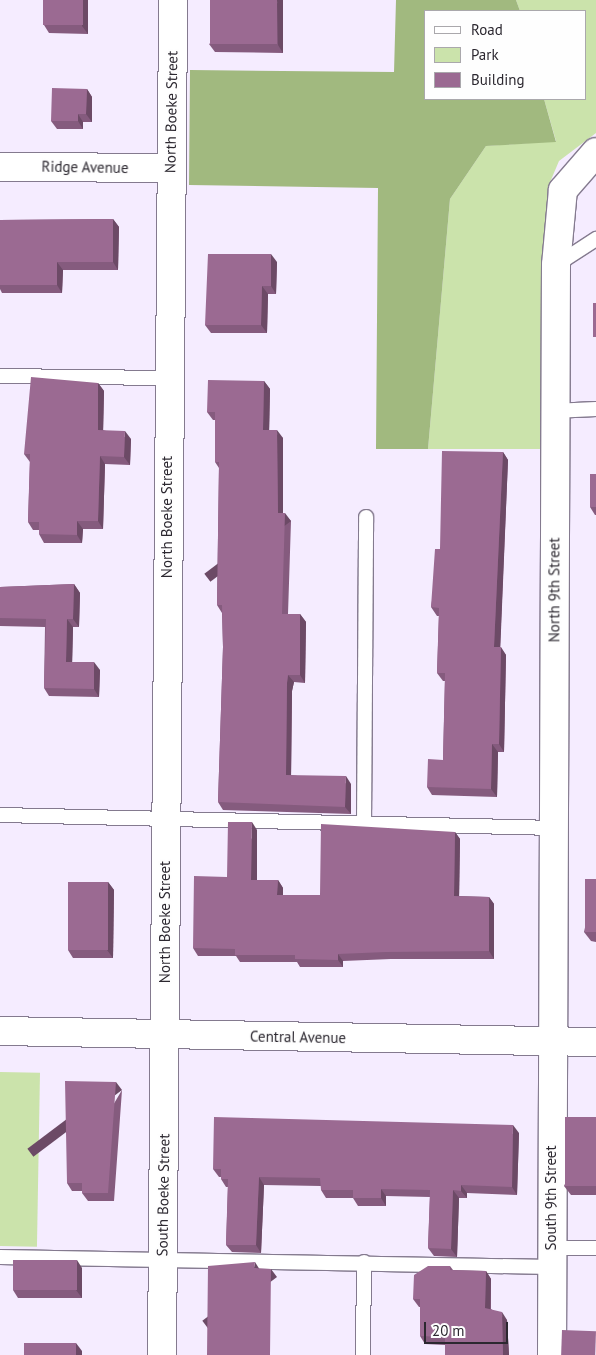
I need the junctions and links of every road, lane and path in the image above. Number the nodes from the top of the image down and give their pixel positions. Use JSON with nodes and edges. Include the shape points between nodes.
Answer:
{"nodes":[{"id":1,"x":173,"y":0,"type":"edge"},
{"id":2,"x":596,"y":152,"type":"edge"},
{"id":3,"x":0,"y":166,"type":"edge"},
{"id":4,"x":169,"y":168,"type":"junction"},
{"id":5,"x":596,"y":239,"type":"edge"},
{"id":6,"x":556,"y":265,"type":"junction"},
{"id":7,"x":0,"y":376,"type":"edge"},
{"id":8,"x":168,"y":378,"type":"junction"},
{"id":9,"x":596,"y":409,"type":"edge"},
{"id":10,"x":554,"y":411,"type":"junction"},
{"id":11,"x":366,"y":517,"type":"dead end"},
{"id":12,"x":0,"y":815,"type":"edge"},
{"id":13,"x":165,"y":818,"type":"junction"},
{"id":14,"x":364,"y":823,"type":"junction"},
{"id":15,"x":554,"y":828,"type":"junction"},
{"id":16,"x":0,"y":1031,"type":"edge"},
{"id":17,"x":165,"y":1034,"type":"junction"},
{"id":18,"x":551,"y":1041,"type":"junction"},
{"id":19,"x":596,"y":1042,"type":"edge"},
{"id":20,"x":596,"y":1248,"type":"edge"},
{"id":21,"x":0,"y":1257,"type":"edge"},
{"id":22,"x":551,"y":1257,"type":"junction"},
{"id":23,"x":163,"y":1259,"type":"junction"},
{"id":24,"x":364,"y":1262,"type":"junction"},
{"id":25,"x":162,"y":1355,"type":"edge"},
{"id":26,"x":363,"y":1355,"type":"edge"},
{"id":27,"x":552,"y":1355,"type":"edge"}],
"edges":[{"from":1,"to":4,"type":"street","name":"North Boeke Street"},
{"from":2,"to":6,"type":"street","name":"North 9th Street","via":[[563,190]]},
{"from":3,"to":4,"type":"street","name":"Ridge Avenue"},
{"from":4,"to":8,"type":"street","name":"North Boeke Street"},
{"from":5,"to":6,"type":"lane"},
{"from":6,"to":10,"type":"street","name":"North 9th Street"},
{"from":7,"to":8,"type":"lane"},
{"from":8,"to":13,"type":"street","name":"North Boeke Street"},
{"from":9,"to":10,"type":"lane"},
{"from":10,"to":15,"type":"street","name":"North 9th Street"},
{"from":11,"to":14,"type":"lane"},
{"from":12,"to":13,"type":"lane"},
{"from":13,"to":14,"type":"lane"},
{"from":13,"to":17,"type":"street","name":"North Boeke Street"},
{"from":14,"to":15,"type":"lane"},
{"from":15,"to":18,"type":"street","name":"North 9th Street"},
{"from":16,"to":17,"type":"street","name":"Central Avenue"},
{"from":17,"to":18,"type":"street","name":"Central Avenue"},
{"from":17,"to":23,"type":"street","name":"South Boeke Street"},
{"from":18,"to":19,"type":"street","name":"Central Avenue"},
{"from":18,"to":22,"type":"street","name":"South 9th Street"},
{"from":20,"to":22,"type":"lane"},
{"from":21,"to":23,"type":"lane"},
{"from":22,"to":24,"type":"lane"},
{"from":22,"to":27,"type":"street","name":"South 9th Street"},
{"from":23,"to":24,"type":"lane"},
{"from":23,"to":25,"type":"street","name":"South Boeke Street"},
{"from":24,"to":26,"type":"lane"}]}
